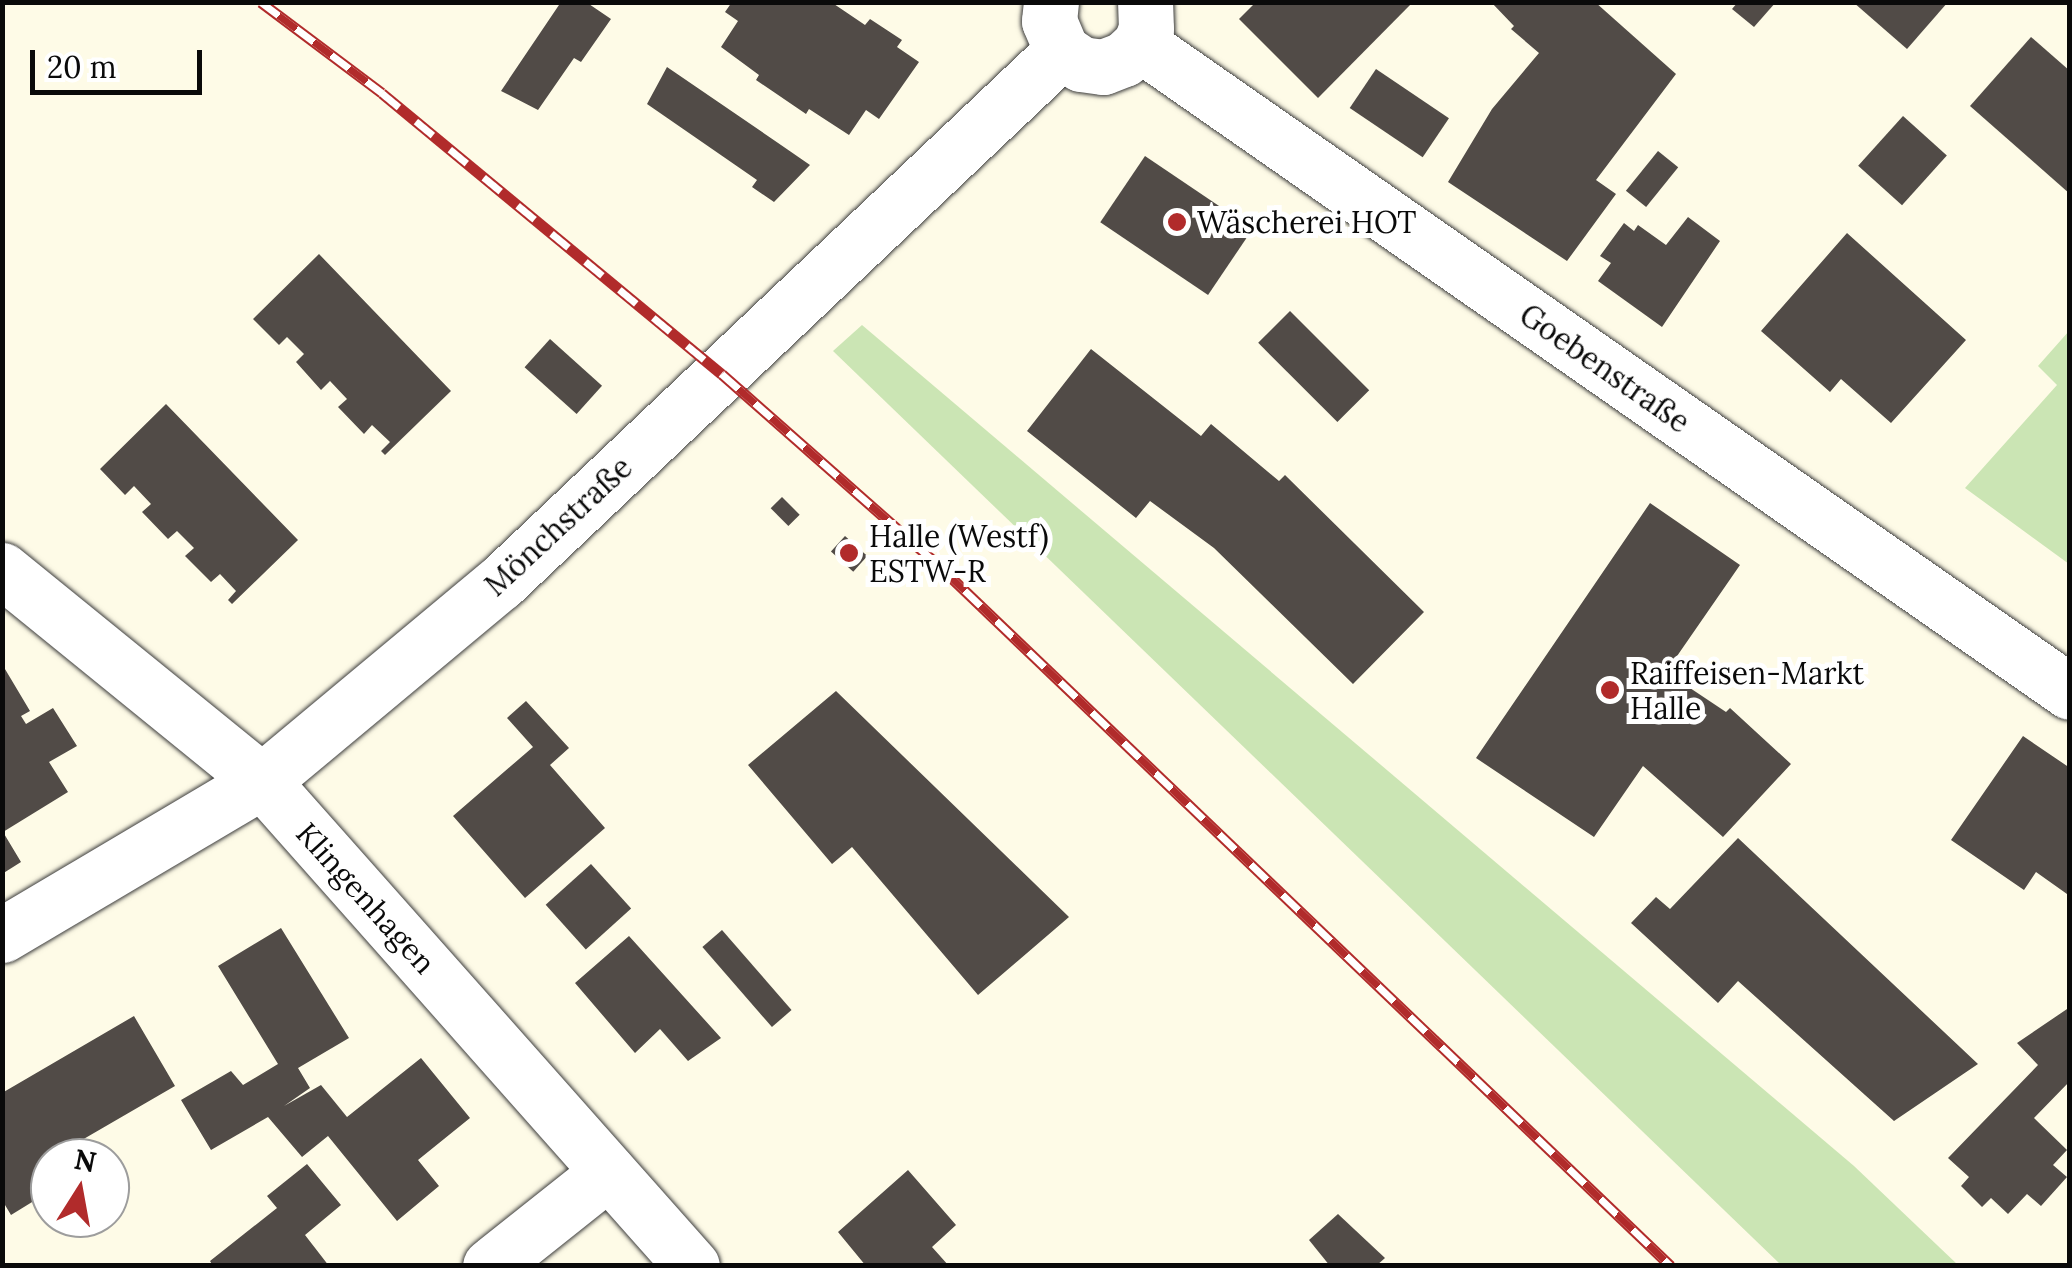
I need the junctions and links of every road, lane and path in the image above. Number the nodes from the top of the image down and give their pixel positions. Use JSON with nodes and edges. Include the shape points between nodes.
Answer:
{"nodes":[{"id":1,"x":1142,"y":23,"type":"edge"},
{"id":2,"x":1057,"y":27,"type":"edge"},
{"id":3,"x":2,"y":570,"type":"edge"},
{"id":4,"x":2070,"y":692,"type":"edge"},
{"id":5,"x":262,"y":781,"type":"junction"},
{"id":6,"x":2,"y":935,"type":"edge"},
{"id":7,"x":608,"y":1172,"type":"junction"},
{"id":8,"x":490,"y":1266,"type":"edge"},
{"id":9,"x":692,"y":1266,"type":"edge"}],
"edges":[{"from":1,"to":2,"type":"street","via":[[1124,59],[1103,67],[1081,64]]},
{"from":1,"to":4,"type":"street","name":"Goebenstraße"},
{"from":2,"to":5,"type":"street","name":"Mönchstraße","via":[[500,582]]},
{"from":3,"to":5,"type":"street","name":"Klingenhagen"},
{"from":5,"to":6,"type":"street","name":"Mönchstraße"},
{"from":5,"to":7,"type":"street","name":"Klingenhagen"},
{"from":7,"to":8,"type":"street"},
{"from":7,"to":9,"type":"street","name":"Klingenhagen"}]}
